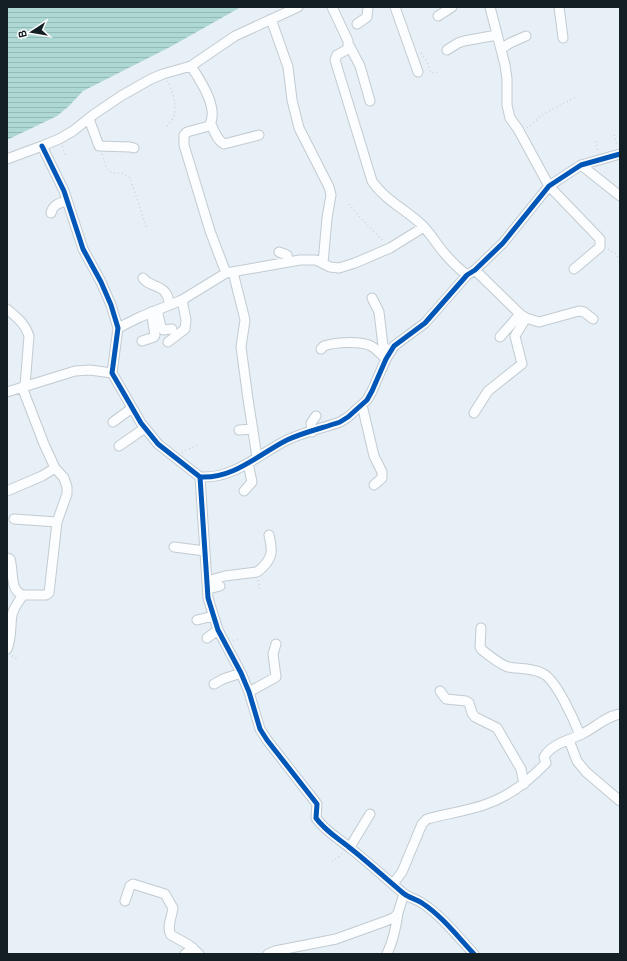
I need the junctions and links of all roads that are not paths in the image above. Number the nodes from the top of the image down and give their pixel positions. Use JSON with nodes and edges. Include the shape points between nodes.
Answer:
{"nodes":[{"id":1,"x":298,"y":7,"type":"edge"},
{"id":2,"x":332,"y":7,"type":"edge"},
{"id":3,"x":368,"y":7,"type":"edge"},
{"id":4,"x":395,"y":7,"type":"edge"},
{"id":5,"x":452,"y":7,"type":"edge"},
{"id":6,"x":490,"y":7,"type":"edge"},
{"id":7,"x":559,"y":7,"type":"edge"},
{"id":8,"x":438,"y":16,"type":"dead end"},
{"id":9,"x":271,"y":19,"type":"junction"},
{"id":10,"x":357,"y":24,"type":"dead end"},
{"id":11,"x":498,"y":35,"type":"junction"},
{"id":12,"x":526,"y":36,"type":"dead end"},
{"id":13,"x":563,"y":38,"type":"dead end"},
{"id":14,"x":349,"y":45,"type":"junction"},
{"id":15,"x":501,"y":49,"type":"junction"},
{"id":16,"x":447,"y":50,"type":"dead end"},
{"id":17,"x":191,"y":66,"type":"junction"},
{"id":18,"x":418,"y":72,"type":"dead end"},
{"id":19,"x":370,"y":101,"type":"dead end"},
{"id":20,"x":89,"y":119,"type":"junction"},
{"id":21,"x":210,"y":124,"type":"junction"},
{"id":22,"x":259,"y":136,"type":"dead end"},
{"id":23,"x":42,"y":146,"type":"junction"},
{"id":24,"x":134,"y":148,"type":"dead end"},
{"id":25,"x":619,"y":155,"type":"edge"},
{"id":26,"x":7,"y":159,"type":"edge"},
{"id":27,"x":581,"y":165,"type":"junction"},
{"id":28,"x":549,"y":186,"type":"junction"},
{"id":29,"x":620,"y":196,"type":"edge"},
{"id":30,"x":67,"y":200,"type":"junction"},
{"id":31,"x":51,"y":213,"type":"dead end"},
{"id":32,"x":424,"y":227,"type":"junction"},
{"id":33,"x":279,"y":252,"type":"dead end"},
{"id":34,"x":288,"y":262,"type":"junction"},
{"id":35,"x":323,"y":263,"type":"junction"},
{"id":36,"x":475,"y":270,"type":"junction"},
{"id":37,"x":574,"y":270,"type":"dead end"},
{"id":38,"x":230,"y":273,"type":"junction"},
{"id":39,"x":467,"y":276,"type":"junction"},
{"id":40,"x":143,"y":278,"type":"dead end"},
{"id":41,"x":372,"y":298,"type":"dead end"},
{"id":42,"x":182,"y":300,"type":"junction"},
{"id":43,"x":170,"y":305,"type":"junction"},
{"id":44,"x":7,"y":309,"type":"edge"},
{"id":45,"x":154,"y":311,"type":"junction"},
{"id":46,"x":523,"y":316,"type":"junction"},
{"id":47,"x":593,"y":319,"type":"dead end"},
{"id":48,"x":118,"y":328,"type":"junction"},
{"id":49,"x":172,"y":329,"type":"dead end"},
{"id":50,"x":500,"y":337,"type":"dead end"},
{"id":51,"x":142,"y":341,"type":"dead end"},
{"id":52,"x":168,"y":342,"type":"dead end"},
{"id":53,"x":321,"y":349,"type":"dead end"},
{"id":54,"x":388,"y":356,"type":"junction"},
{"id":55,"x":112,"y":373,"type":"junction"},
{"id":56,"x":24,"y":386,"type":"junction"},
{"id":57,"x":7,"y":392,"type":"edge"},
{"id":58,"x":362,"y":405,"type":"junction"},
{"id":59,"x":132,"y":408,"type":"junction"},
{"id":60,"x":474,"y":413,"type":"dead end"},
{"id":61,"x":316,"y":416,"type":"dead end"},
{"id":62,"x":113,"y":422,"type":"dead end"},
{"id":63,"x":145,"y":428,"type":"junction"},
{"id":64,"x":253,"y":429,"type":"junction"},
{"id":65,"x":239,"y":430,"type":"dead end"},
{"id":66,"x":312,"y":432,"type":"junction"},
{"id":67,"x":119,"y":446,"type":"dead end"},
{"id":68,"x":257,"y":457,"type":"junction"},
{"id":69,"x":248,"y":463,"type":"junction"},
{"id":70,"x":55,"y":468,"type":"junction"},
{"id":71,"x":200,"y":477,"type":"junction"},
{"id":72,"x":374,"y":485,"type":"dead end"},
{"id":73,"x":7,"y":491,"type":"edge"},
{"id":74,"x":244,"y":491,"type":"dead end"},
{"id":75,"x":14,"y":519,"type":"dead end"},
{"id":76,"x":57,"y":522,"type":"junction"},
{"id":77,"x":269,"y":535,"type":"dead end"},
{"id":78,"x":174,"y":547,"type":"dead end"},
{"id":79,"x":204,"y":551,"type":"junction"},
{"id":80,"x":7,"y":558,"type":"edge"},
{"id":81,"x":207,"y":585,"type":"junction"},
{"id":82,"x":220,"y":586,"type":"dead end"},
{"id":83,"x":23,"y":595,"type":"junction"},
{"id":84,"x":213,"y":616,"type":"junction"},
{"id":85,"x":198,"y":620,"type":"dead end"},
{"id":86,"x":480,"y":628,"type":"dead end"},
{"id":87,"x":218,"y":630,"type":"junction"},
{"id":88,"x":207,"y":638,"type":"dead end"},
{"id":89,"x":276,"y":644,"type":"dead end"},
{"id":90,"x":7,"y":650,"type":"edge"},
{"id":91,"x":241,"y":673,"type":"junction"},
{"id":92,"x":214,"y":684,"type":"dead end"},
{"id":93,"x":440,"y":691,"type":"dead end"},
{"id":94,"x":249,"y":692,"type":"junction"},
{"id":95,"x":620,"y":714,"type":"edge"},
{"id":96,"x":580,"y":735,"type":"junction"},
{"id":97,"x":568,"y":740,"type":"junction"},
{"id":98,"x":524,"y":784,"type":"junction"},
{"id":99,"x":620,"y":801,"type":"edge"},
{"id":100,"x":370,"y":814,"type":"dead end"},
{"id":101,"x":350,"y":847,"type":"junction"},
{"id":102,"x":393,"y":884,"type":"junction"},
{"id":103,"x":404,"y":894,"type":"junction"},
{"id":104,"x":124,"y":901,"type":"dead end"},
{"id":105,"x":398,"y":913,"type":"junction"},
{"id":106,"x":196,"y":951,"type":"edge"},
{"id":107,"x":185,"y":954,"type":"edge"},
{"id":108,"x":268,"y":954,"type":"edge"},
{"id":109,"x":387,"y":954,"type":"edge"},
{"id":110,"x":474,"y":954,"type":"edge"}],
"edges":[{"from":1,"to":9,"type":"street"},
{"from":2,"to":14,"type":"street"},
{"from":3,"to":10,"type":"street","via":[[368,17]]},
{"from":4,"to":18,"type":"street"},
{"from":5,"to":8,"type":"street"},
{"from":6,"to":11,"type":"street"},
{"from":7,"to":13,"type":"street"},
{"from":9,"to":17,"type":"street","via":[[230,39]]},
{"from":9,"to":35,"type":"street","via":[[288,67],[299,128],[331,195]]},
{"from":11,"to":15,"type":"street"},
{"from":11,"to":16,"type":"street","via":[[464,41]]},
{"from":12,"to":15,"type":"street"},
{"from":14,"to":19,"type":"street","via":[[360,66]]},
{"from":14,"to":32,"type":"street","via":[[335,60],[369,176],[376,188]]},
{"from":15,"to":28,"type":"street","via":[[507,78],[508,112]]},
{"from":17,"to":20,"type":"street","via":[[163,74],[121,96]]},
{"from":17,"to":21,"type":"street","via":[[210,100]]},
{"from":20,"to":23,"type":"street","via":[[73,131]]},
{"from":20,"to":24,"type":"street","via":[[99,146]]},
{"from":21,"to":22,"type":"street","via":[[217,138],[224,144]]},
{"from":21,"to":38,"type":"street","via":[[187,132],[183,139],[210,231]]},
{"from":23,"to":26,"type":"street"},
{"from":23,"to":30,"type":"street"},
{"from":25,"to":27,"type":"street"},
{"from":27,"to":28,"type":"street"},
{"from":27,"to":29,"type":"street"},
{"from":28,"to":36,"type":"street","via":[[504,243]]},
{"from":28,"to":37,"type":"street","via":[[600,239],[600,247]]},
{"from":30,"to":31,"type":"street","via":[[55,205]]},
{"from":30,"to":48,"type":"street","via":[[83,249],[111,304]]},
{"from":32,"to":35,"type":"street","via":[[390,248],[355,264],[339,268]]},
{"from":32,"to":39,"type":"street","via":[[456,267]]},
{"from":33,"to":34,"type":"street","via":[[287,255]]},
{"from":34,"to":35,"type":"street","via":[[316,260]]},
{"from":34,"to":38,"type":"street"},
{"from":36,"to":39,"type":"street"},
{"from":36,"to":46,"type":"street"},
{"from":38,"to":42,"type":"street"},
{"from":38,"to":64,"type":"street","via":[[245,320],[242,347]]},
{"from":39,"to":54,"type":"street","via":[[425,323],[394,346]]},
{"from":40,"to":43,"type":"street","via":[[166,293]]},
{"from":41,"to":54,"type":"street","via":[[380,312],[383,346]]},
{"from":42,"to":43,"type":"street"},
{"from":42,"to":52,"type":"street","via":[[185,329]]},
{"from":43,"to":45,"type":"street"},
{"from":44,"to":56,"type":"street","via":[[22,321],[28,336]]},
{"from":45,"to":48,"type":"street"},
{"from":45,"to":49,"type":"street","via":[[163,330]]},
{"from":45,"to":51,"type":"street","via":[[155,335]]},
{"from":46,"to":47,"type":"street","via":[[539,322],[579,311]]},
{"from":46,"to":50,"type":"street"},
{"from":46,"to":60,"type":"street","via":[[515,336],[522,364],[488,391]]},
{"from":48,"to":55,"type":"street"},
{"from":53,"to":54,"type":"street","via":[[334,342],[368,345]]},
{"from":54,"to":58,"type":"street","via":[[372,391]]},
{"from":55,"to":56,"type":"street","via":[[75,371]]},
{"from":55,"to":59,"type":"street"},
{"from":56,"to":57,"type":"street"},
{"from":56,"to":70,"type":"street"},
{"from":58,"to":66,"type":"street","via":[[340,422]]},
{"from":58,"to":72,"type":"street","via":[[374,456],[382,472],[382,478]]},
{"from":59,"to":62,"type":"street"},
{"from":59,"to":63,"type":"street"},
{"from":61,"to":66,"type":"street","via":[[311,423]]},
{"from":63,"to":67,"type":"street"},
{"from":63,"to":71,"type":"street","via":[[158,444]]},
{"from":64,"to":65,"type":"street"},
{"from":64,"to":68,"type":"street"},
{"from":66,"to":68,"type":"street","via":[[288,440]]},
{"from":68,"to":69,"type":"street"},
{"from":69,"to":71,"type":"street","via":[[233,471]]},
{"from":69,"to":74,"type":"street","via":[[252,482]]},
{"from":70,"to":73,"type":"street"},
{"from":70,"to":76,"type":"street","via":[[64,478],[67,487]]},
{"from":71,"to":79,"type":"street"},
{"from":75,"to":76,"type":"street"},
{"from":76,"to":83,"type":"street","via":[[49,593]]},
{"from":77,"to":81,"type":"street","via":[[271,553],[261,569]]},
{"from":78,"to":79,"type":"street"},
{"from":79,"to":81,"type":"street"},
{"from":80,"to":83,"type":"street","via":[[12,564],[15,589]]},
{"from":81,"to":82,"type":"street"},
{"from":81,"to":84,"type":"street"},
{"from":83,"to":90,"type":"street","via":[[12,615],[11,638]]},
{"from":84,"to":85,"type":"street"},
{"from":84,"to":87,"type":"street"},
{"from":86,"to":96,"type":"street","via":[[480,647],[494,659],[507,666],[542,673],[549,678],[565,702]]},
{"from":87,"to":88,"type":"street"},
{"from":87,"to":91,"type":"street"},
{"from":89,"to":94,"type":"street","via":[[276,677]]},
{"from":91,"to":92,"type":"street"},
{"from":91,"to":94,"type":"street"},
{"from":93,"to":98,"type":"street","via":[[446,699],[466,701],[475,717],[497,728],[521,769]]},
{"from":94,"to":101,"type":"street","via":[[260,729],[317,804],[316,818],[328,832]]},
{"from":95,"to":96,"type":"street","via":[[604,719]]},
{"from":96,"to":97,"type":"street"},
{"from":97,"to":98,"type":"street","via":[[546,753],[546,763]]},
{"from":97,"to":99,"type":"street","via":[[577,761],[586,772]]},
{"from":98,"to":102,"type":"street","via":[[486,805],[424,821],[402,872]]},
{"from":100,"to":101,"type":"street"},
{"from":101,"to":102,"type":"street"},
{"from":102,"to":103,"type":"street"},
{"from":103,"to":105,"type":"street"},
{"from":103,"to":110,"type":"street","via":[[430,909]]},
{"from":104,"to":106,"type":"street","via":[[133,884],[164,894],[173,908],[169,925],[171,935]]},
{"from":105,"to":108,"type":"street","via":[[386,921],[336,939]]},
{"from":105,"to":109,"type":"street","via":[[396,929]]},
{"from":106,"to":107,"type":"street"}]}
